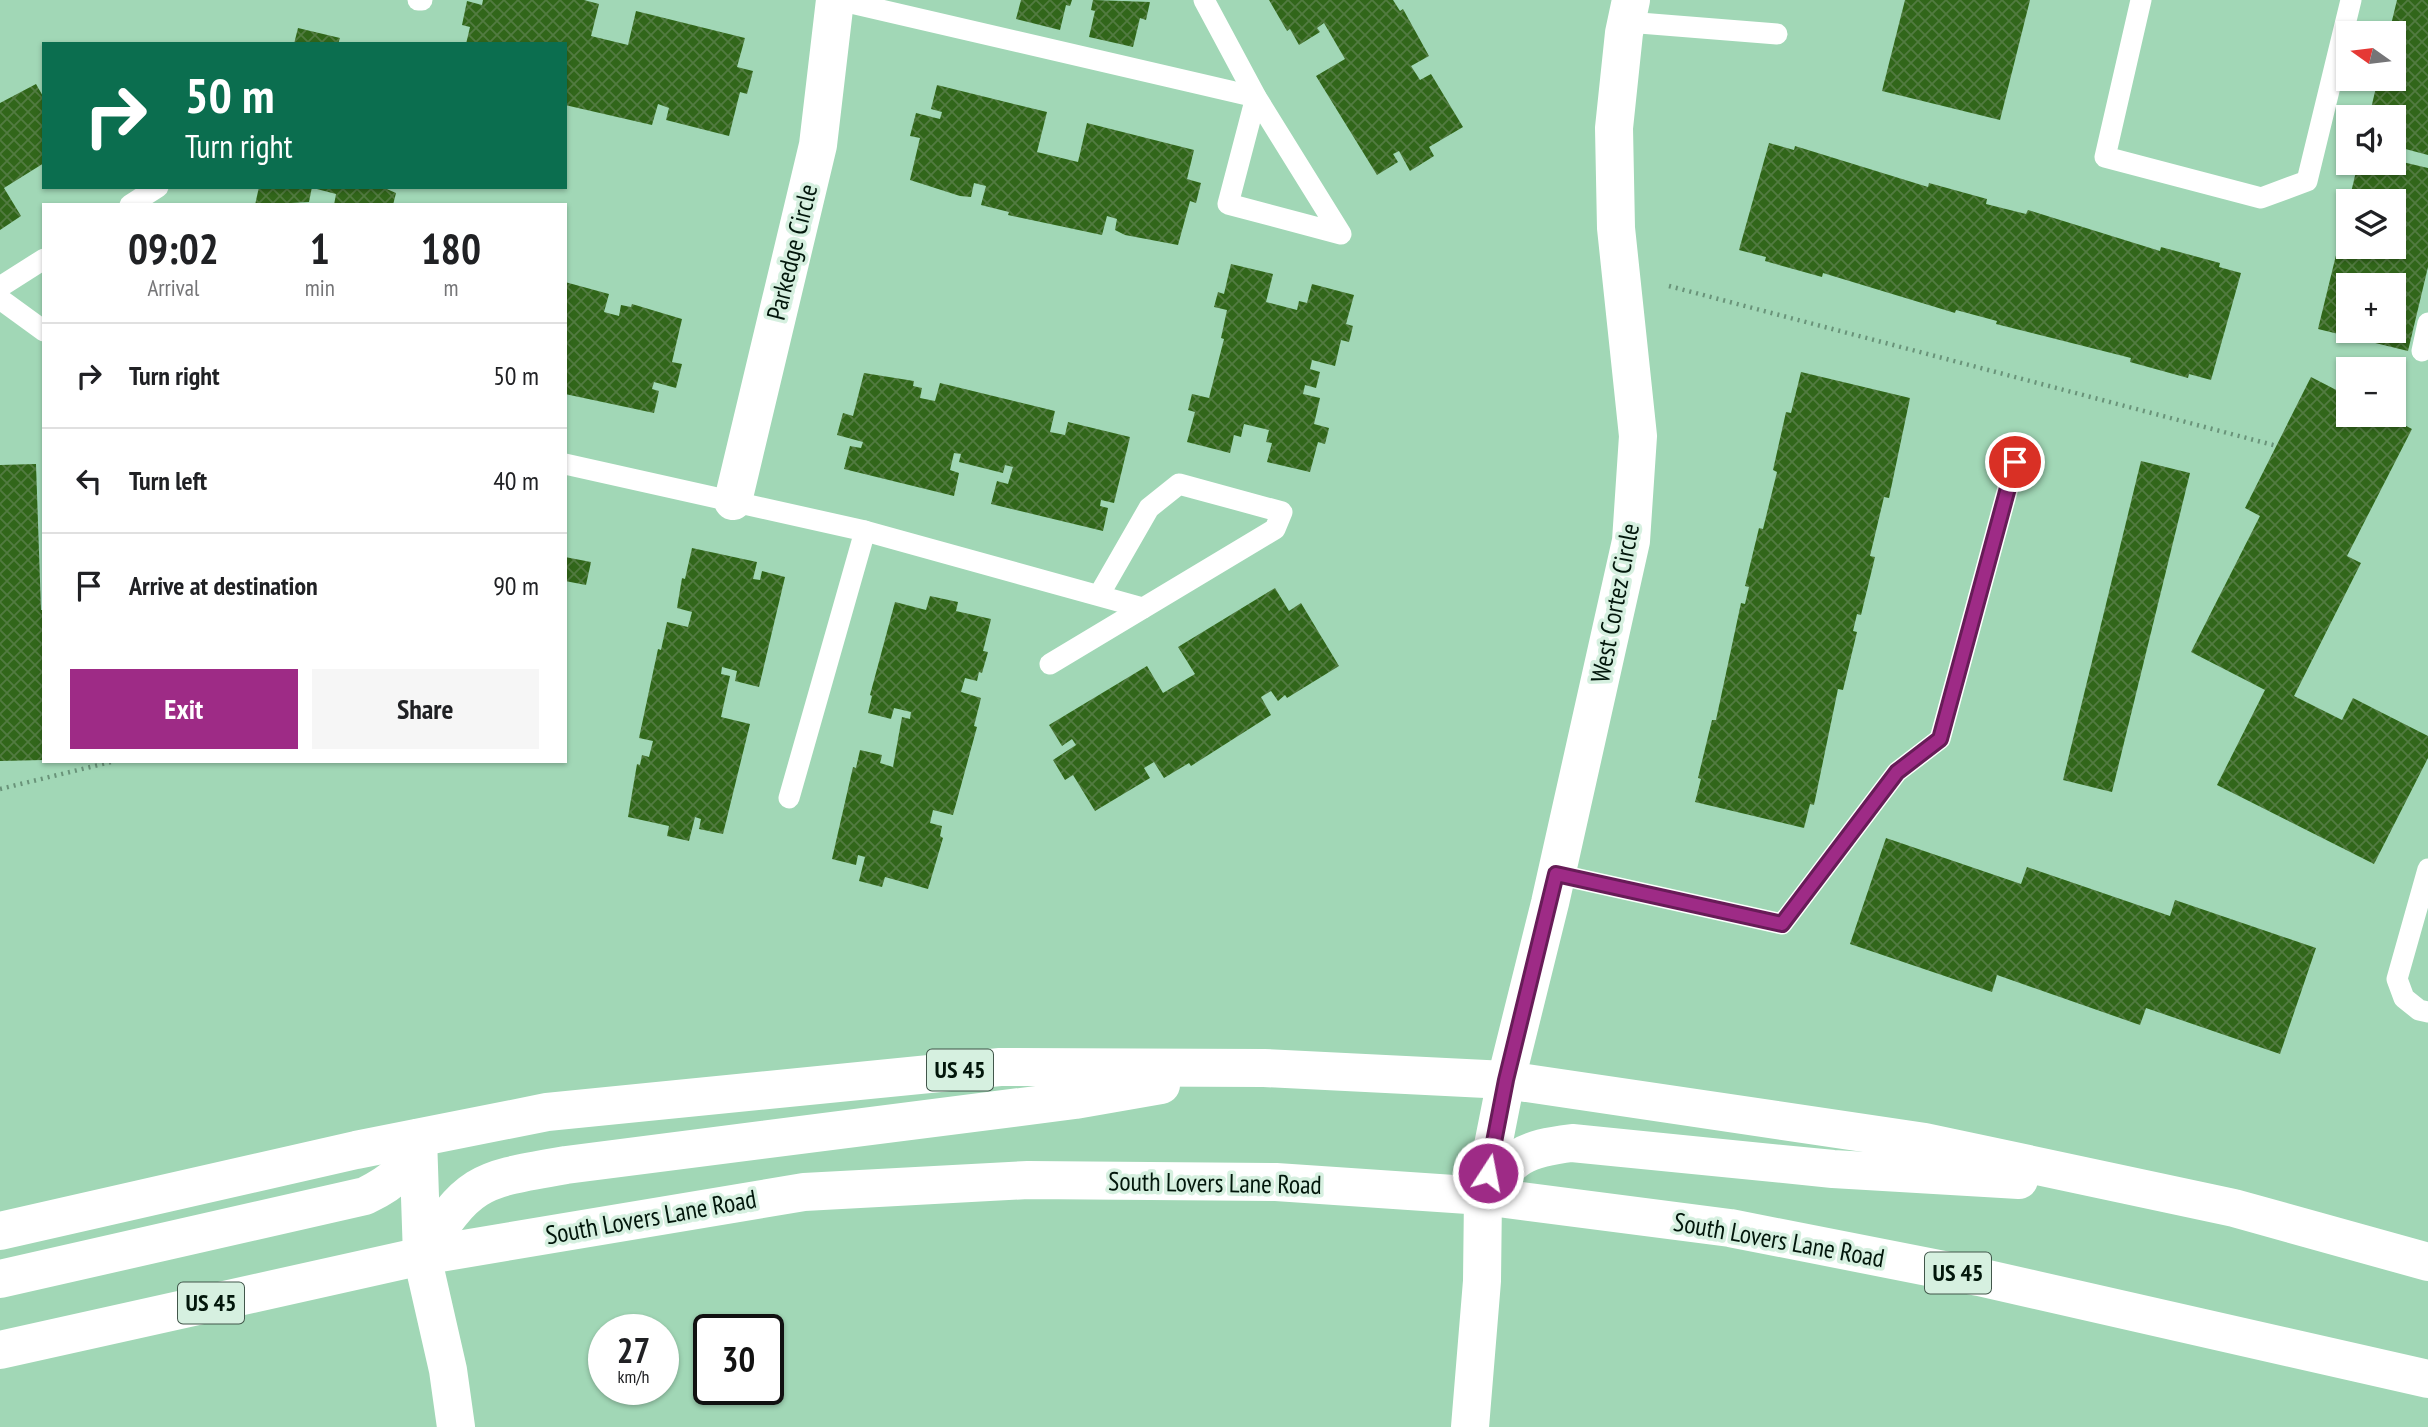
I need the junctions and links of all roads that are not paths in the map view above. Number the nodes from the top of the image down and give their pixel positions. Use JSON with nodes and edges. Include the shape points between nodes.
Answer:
{"nodes":[{"id":1,"x":837,"y":0,"type":"edge"},
{"id":2,"x":1204,"y":0,"type":"edge"},
{"id":3,"x":2141,"y":0,"type":"edge"},
{"id":4,"x":2351,"y":0,"type":"edge"},
{"id":5,"x":1629,"y":11,"type":"edge"},
{"id":6,"x":1777,"y":34,"type":"dead end"},
{"id":7,"x":1256,"y":97,"type":"junction"},
{"id":8,"x":155,"y":189,"type":"edge"},
{"id":9,"x":133,"y":203,"type":"edge"},
{"id":10,"x":42,"y":260,"type":"edge"},
{"id":11,"x":0,"y":287,"type":"edge"},
{"id":12,"x":0,"y":299,"type":"edge"},
{"id":13,"x":2428,"y":323,"type":"edge"},
{"id":14,"x":42,"y":330,"type":"edge"},
{"id":15,"x":2422,"y":351,"type":"dead end"},
{"id":16,"x":2015,"y":462,"type":"dead end"},
{"id":17,"x":567,"y":464,"type":"edge"},
{"id":18,"x":733,"y":501,"type":"junction"},
{"id":19,"x":865,"y":531,"type":"junction"},
{"id":20,"x":1099,"y":595,"type":"junction"},
{"id":21,"x":1143,"y":608,"type":"junction"},
{"id":22,"x":1050,"y":664,"type":"dead end"},
{"id":23,"x":789,"y":798,"type":"dead end"},
{"id":24,"x":2428,"y":869,"type":"edge"},
{"id":25,"x":1556,"y":874,"type":"junction"},
{"id":26,"x":2428,"y":1012,"type":"edge"},
{"id":27,"x":1264,"y":1068,"type":"junction"},
{"id":28,"x":1506,"y":1080,"type":"junction"},
{"id":29,"x":418,"y":1138,"type":"junction"},
{"id":30,"x":2120,"y":1184,"type":"junction"},
{"id":31,"x":1483,"y":1196,"type":"junction"},
{"id":32,"x":0,"y":1231,"type":"edge"},
{"id":33,"x":422,"y":1256,"type":"junction"},
{"id":34,"x":2428,"y":1262,"type":"edge"},
{"id":35,"x":0,"y":1279,"type":"edge"},
{"id":36,"x":0,"y":1350,"type":"edge"},
{"id":37,"x":2428,"y":1380,"type":"edge"},
{"id":38,"x":456,"y":1427,"type":"edge"},
{"id":39,"x":1470,"y":1427,"type":"edge"}],
"edges":[{"from":1,"to":7,"type":"lane"},
{"from":1,"to":18,"type":"main road","name":"Parkedge Circle","via":[[818,145]]},
{"from":2,"to":7,"type":"lane"},
{"from":3,"to":4,"type":"lane","via":[[2105,157],[2261,198],[2307,181]]},
{"from":5,"to":6,"type":"lane"},
{"from":5,"to":25,"type":"main road","name":"West Cortez Circle","via":[[1614,128],[1616,228],[1638,436],[1631,541]]},
{"from":7,"to":7,"type":"lane","via":[[1312,188],[1340,234],[1228,204]]},
{"from":8,"to":9,"type":"lane"},
{"from":10,"to":11,"type":"lane"},
{"from":12,"to":14,"type":"lane"},
{"from":13,"to":15,"type":"lane"},
{"from":16,"to":25,"type":"lane","via":[[1940,739],[1897,772],[1782,924]]},
{"from":17,"to":18,"type":"lane"},
{"from":18,"to":19,"type":"lane"},
{"from":19,"to":20,"type":"lane"},
{"from":19,"to":23,"type":"lane"},
{"from":20,"to":21,"type":"lane"},
{"from":20,"to":21,"type":"lane","via":[[1149,508],[1179,484],[1282,512],[1275,529]]},
{"from":21,"to":22,"type":"lane"},
{"from":24,"to":26,"type":"lane","via":[[2397,979],[2404,998]]},
{"from":25,"to":28,"type":"main road","name":"West Cortez Circle"},
{"from":27,"to":28,"type":"main road","number":"US 45"},
{"from":27,"to":29,"type":"main road","number":"US 45","via":[[1000,1067],[547,1112]]},
{"from":27,"to":33,"type":"main road","via":[[1075,1100],[504,1176],[483,1183],[464,1197]]},
{"from":28,"to":30,"type":"main road","number":"US 45","via":[[1925,1142]]},
{"from":28,"to":31,"type":"main road","name":"West Cortez Circle"},
{"from":29,"to":32,"type":"main road","number":"US 45"},
{"from":29,"to":33,"type":"main road"},
{"from":29,"to":35,"type":"main road","via":[[405,1169],[365,1196]]},
{"from":30,"to":31,"type":"main road","via":[[1919,1176],[1572,1143],[1536,1147],[1521,1155]]},
{"from":30,"to":34,"type":"main road","number":"US 45","via":[[2234,1208]]},
{"from":31,"to":33,"type":"main road","name":"South Lovers Lane Road","number":"US 45","via":[[1276,1182],[1028,1180],[804,1192]]},
{"from":31,"to":37,"type":"main road","name":"South Lovers Lane Road","number":"US 45","via":[[1757,1233],[1992,1280]]},
{"from":31,"to":39,"type":"main road","name":"West Cortez Circle","via":[[1482,1281]]},
{"from":33,"to":36,"type":"main road","name":"South Lovers Lane Road","number":"US 45"},
{"from":33,"to":38,"type":"main road"}]}
